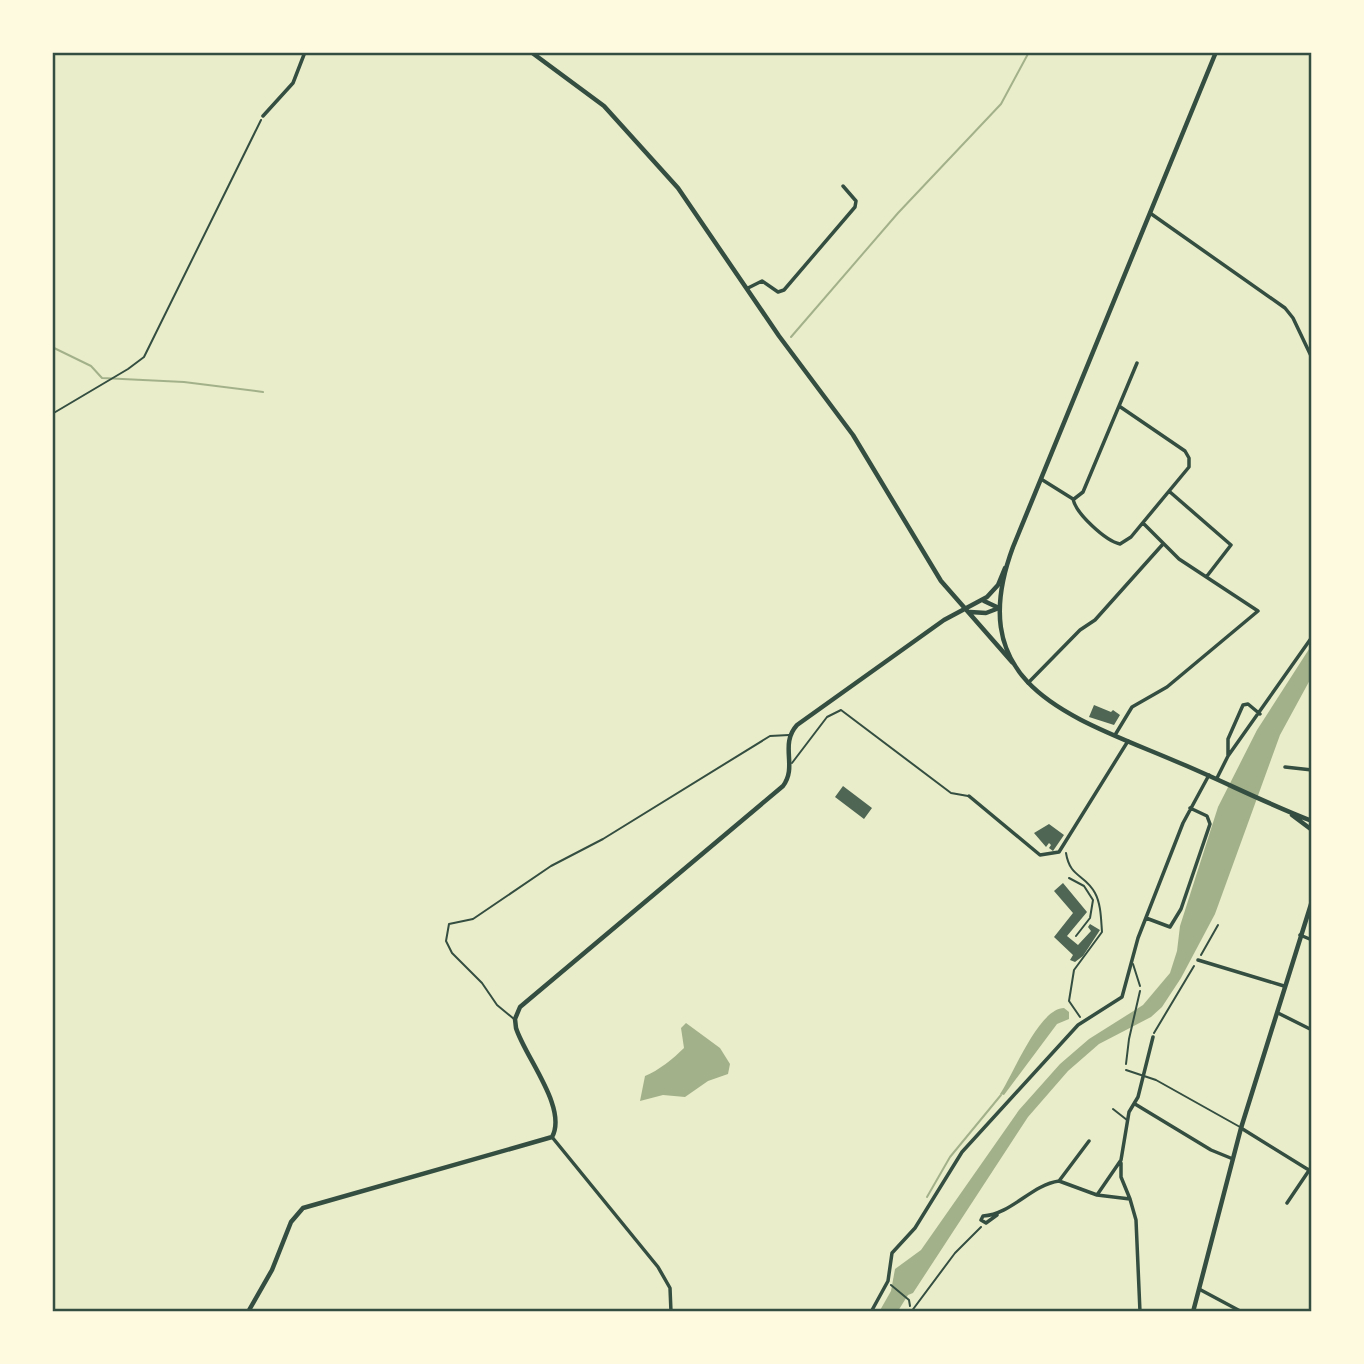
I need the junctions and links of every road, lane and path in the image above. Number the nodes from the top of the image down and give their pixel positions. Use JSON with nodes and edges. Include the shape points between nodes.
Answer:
{"nodes":[{"id":1,"x":305,"y":52,"type":"edge"},
{"id":2,"x":531,"y":52,"type":"edge"},
{"id":3,"x":1216,"y":52,"type":"edge"},
{"id":4,"x":263,"y":116,"type":"joint"},
{"id":5,"x":843,"y":186,"type":"dead end"},
{"id":6,"x":1150,"y":213,"type":"junction"},
{"id":7,"x":748,"y":288,"type":"junction"},
{"id":8,"x":1311,"y":358,"type":"edge"},
{"id":9,"x":1136,"y":363,"type":"dead end"},
{"id":10,"x":1119,"y":406,"type":"junction"},
{"id":11,"x":52,"y":414,"type":"edge"},
{"id":12,"x":1041,"y":479,"type":"junction"},
{"id":13,"x":1170,"y":492,"type":"junction"},
{"id":14,"x":1073,"y":499,"type":"junction"},
{"id":15,"x":1143,"y":523,"type":"junction"},
{"id":16,"x":1163,"y":544,"type":"junction"},
{"id":17,"x":1005,"y":568,"type":"junction"},
{"id":18,"x":1207,"y":576,"type":"junction"},
{"id":19,"x":979,"y":602,"type":"junction"},
{"id":20,"x":999,"y":608,"type":"junction"},
{"id":21,"x":967,"y":610,"type":"junction"},
{"id":22,"x":1311,"y":637,"type":"edge"},
{"id":23,"x":1021,"y":674,"type":"junction"},
{"id":24,"x":1028,"y":683,"type":"junction"},
{"id":25,"x":1260,"y":714,"type":"junction"},
{"id":26,"x":1115,"y":735,"type":"junction"},
{"id":27,"x":789,"y":736,"type":"junction"},
{"id":28,"x":1128,"y":741,"type":"junction"},
{"id":29,"x":1228,"y":756,"type":"junction"},
{"id":30,"x":790,"y":764,"type":"junction"},
{"id":31,"x":1285,"y":767,"type":"dead end"},
{"id":32,"x":1311,"y":770,"type":"edge"},
{"id":33,"x":1209,"y":775,"type":"junction"},
{"id":34,"x":1219,"y":779,"type":"junction"},
{"id":35,"x":969,"y":796,"type":"joint"},
{"id":36,"x":1280,"y":807,"type":"junction"},
{"id":37,"x":1190,"y":808,"type":"junction"},
{"id":38,"x":1311,"y":821,"type":"edge"},
{"id":39,"x":1311,"y":830,"type":"edge"},
{"id":40,"x":1064,"y":851,"type":"junction"},
{"id":41,"x":1069,"y":877,"type":"dead end"},
{"id":42,"x":1311,"y":901,"type":"edge"},
{"id":43,"x":1146,"y":918,"type":"junction"},
{"id":44,"x":1218,"y":925,"type":"dead end"},
{"id":45,"x":1300,"y":935,"type":"junction"},
{"id":46,"x":1076,"y":936,"type":"dead end"},
{"id":47,"x":1311,"y":940,"type":"edge"},
{"id":48,"x":1198,"y":960,"type":"junction"},
{"id":49,"x":1132,"y":962,"type":"junction"},
{"id":50,"x":1140,"y":986,"type":"dead end"},
{"id":51,"x":1284,"y":986,"type":"junction"},
{"id":52,"x":1140,"y":992,"type":"dead end"},
{"id":53,"x":1276,"y":1012,"type":"junction"},
{"id":54,"x":515,"y":1019,"type":"junction"},
{"id":55,"x":1083,"y":1020,"type":"junction"},
{"id":56,"x":1311,"y":1030,"type":"edge"},
{"id":57,"x":1153,"y":1037,"type":"joint"},
{"id":58,"x":1126,"y":1070,"type":"joint"},
{"id":59,"x":1143,"y":1076,"type":"junction"},
{"id":60,"x":1135,"y":1104,"type":"junction"},
{"id":61,"x":1113,"y":1109,"type":"dead end"},
{"id":62,"x":1128,"y":1120,"type":"junction"},
{"id":63,"x":1241,"y":1128,"type":"junction"},
{"id":64,"x":552,"y":1137,"type":"junction"},
{"id":65,"x":1089,"y":1141,"type":"dead end"},
{"id":66,"x":1233,"y":1159,"type":"junction"},
{"id":67,"x":1121,"y":1160,"type":"junction"},
{"id":68,"x":1310,"y":1169,"type":"edge"},
{"id":69,"x":1059,"y":1181,"type":"junction"},
{"id":70,"x":1097,"y":1195,"type":"junction"},
{"id":71,"x":1130,"y":1199,"type":"junction"},
{"id":72,"x":1287,"y":1203,"type":"dead end"},
{"id":73,"x":997,"y":1215,"type":"dead end"},
{"id":74,"x":981,"y":1227,"type":"dead end"},
{"id":75,"x":891,"y":1286,"type":"dead end"},
{"id":76,"x":1199,"y":1289,"type":"junction"},
{"id":77,"x":909,"y":1299,"type":"dead end"},
{"id":78,"x":248,"y":1311,"type":"edge"},
{"id":79,"x":671,"y":1311,"type":"edge"},
{"id":80,"x":871,"y":1311,"type":"edge"},
{"id":81,"x":911,"y":1311,"type":"edge"},
{"id":82,"x":1140,"y":1311,"type":"edge"},
{"id":83,"x":1194,"y":1311,"type":"edge"},
{"id":84,"x":1242,"y":1311,"type":"edge"}],
"edges":[{"from":1,"to":4,"type":"street","via":[[295,80]]},
{"from":2,"to":7,"type":"street","via":[[590,94],[635,138],[683,194]]},
{"from":3,"to":6,"type":"street"},
{"from":4,"to":11,"type":"path","via":[[144,357]]},
{"from":5,"to":7,"type":"street","via":[[856,205],[784,289],[778,292],[761,281]]},
{"from":6,"to":8,"type":"street","via":[[1285,308]]},
{"from":6,"to":12,"type":"street"},
{"from":7,"to":21,"type":"street","via":[[864,452],[936,574]]},
{"from":9,"to":10,"type":"street"},
{"from":10,"to":13,"type":"street","via":[[1187,454],[1190,465]]},
{"from":10,"to":14,"type":"street","via":[[1083,492]]},
{"from":12,"to":14,"type":"street"},
{"from":12,"to":17,"type":"street"},
{"from":13,"to":15,"type":"street"},
{"from":13,"to":18,"type":"street","via":[[1231,545]]},
{"from":14,"to":15,"type":"street","via":[[1079,511],[1118,544]]},
{"from":15,"to":16,"type":"street"},
{"from":16,"to":18,"type":"street"},
{"from":16,"to":24,"type":"street","via":[[1096,620],[1080,630]]},
{"from":17,"to":19,"type":"street","via":[[995,588]]},
{"from":17,"to":20,"type":"street"},
{"from":18,"to":26,"type":"street","via":[[1257,612],[1167,687],[1132,707]]},
{"from":19,"to":20,"type":"street","via":[[988,601]]},
{"from":19,"to":21,"type":"street"},
{"from":20,"to":21,"type":"street","via":[[986,613]]},
{"from":20,"to":23,"type":"street","via":[[1003,641]]},
{"from":21,"to":23,"type":"street"},
{"from":21,"to":27,"type":"street","via":[[806,718]]},
{"from":22,"to":25,"type":"street"},
{"from":23,"to":24,"type":"street"},
{"from":24,"to":26,"type":"street","via":[[1056,707]]},
{"from":25,"to":29,"type":"street"},
{"from":25,"to":29,"type":"street","via":[[1243,705],[1228,740]]},
{"from":26,"to":28,"type":"street"},
{"from":27,"to":30,"type":"street"},
{"from":27,"to":54,"type":"lane","via":[[770,736],[472,919],[448,926],[446,941],[452,953]]},
{"from":28,"to":33,"type":"street"},
{"from":28,"to":40,"type":"street"},
{"from":29,"to":34,"type":"street"},
{"from":30,"to":35,"type":"lane","via":[[827,717],[841,710],[951,793]]},
{"from":30,"to":54,"type":"street","via":[[780,789],[542,986],[520,1007]]},
{"from":31,"to":32,"type":"street"},
{"from":33,"to":34,"type":"street"},
{"from":33,"to":37,"type":"street"},
{"from":34,"to":36,"type":"street"},
{"from":35,"to":40,"type":"street","via":[[1040,855]]},
{"from":36,"to":38,"type":"street"},
{"from":36,"to":39,"type":"street"},
{"from":37,"to":43,"type":"street"},
{"from":37,"to":43,"type":"street","via":[[1207,816],[1210,824],[1181,909],[1170,927]]},
{"from":40,"to":55,"type":"path","via":[[1073,873],[1095,892],[1102,932],[1074,972],[1069,1001]]},
{"from":41,"to":46,"type":"path","via":[[1084,886],[1093,900],[1090,918]]},
{"from":42,"to":45,"type":"street"},
{"from":43,"to":49,"type":"street"},
{"from":44,"to":48,"type":"path"},
{"from":45,"to":47,"type":"street"},
{"from":45,"to":51,"type":"street"},
{"from":48,"to":51,"type":"street"},
{"from":48,"to":57,"type":"path"},
{"from":49,"to":50,"type":"lane"},
{"from":49,"to":55,"type":"street","via":[[1122,997]]},
{"from":51,"to":53,"type":"street"},
{"from":52,"to":58,"type":"path"},
{"from":53,"to":56,"type":"street"},
{"from":53,"to":63,"type":"street"},
{"from":54,"to":64,"type":"street","via":[[517,1033],[553,1107],[556,1129]]},
{"from":55,"to":80,"type":"street","via":[[957,1159],[915,1228],[892,1253],[888,1281]]},
{"from":57,"to":59,"type":"street"},
{"from":58,"to":59,"type":"lane"},
{"from":59,"to":60,"type":"street"},
{"from":59,"to":63,"type":"lane"},
{"from":60,"to":62,"type":"street"},
{"from":60,"to":66,"type":"street"},
{"from":61,"to":62,"type":"lane"},
{"from":62,"to":67,"type":"street"},
{"from":63,"to":66,"type":"street"},
{"from":63,"to":68,"type":"street"},
{"from":64,"to":78,"type":"street","via":[[303,1208],[291,1222],[272,1270]]},
{"from":64,"to":79,"type":"street","via":[[658,1267],[670,1288]]},
{"from":65,"to":69,"type":"street"},
{"from":66,"to":76,"type":"street"},
{"from":67,"to":70,"type":"street"},
{"from":67,"to":71,"type":"street","via":[[1121,1177]]},
{"from":68,"to":72,"type":"street"},
{"from":69,"to":70,"type":"street"},
{"from":69,"to":73,"type":"street"},
{"from":70,"to":71,"type":"street"},
{"from":71,"to":82,"type":"street"},
{"from":74,"to":81,"type":"lane"},
{"from":75,"to":77,"type":"path"},
{"from":76,"to":83,"type":"street"},
{"from":76,"to":84,"type":"street"}]}
